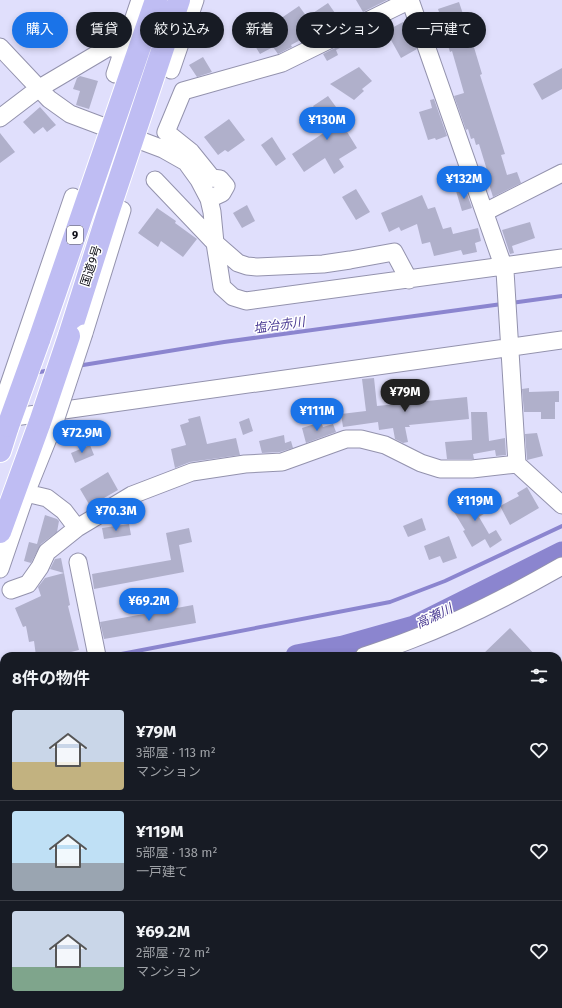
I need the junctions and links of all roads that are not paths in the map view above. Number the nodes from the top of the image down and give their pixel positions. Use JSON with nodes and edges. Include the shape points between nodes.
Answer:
{"nodes":[{"id":1,"x":140,"y":0,"type":"edge"},
{"id":2,"x":156,"y":0,"type":"edge"},
{"id":3,"x":185,"y":6,"type":"edge"},
{"id":4,"x":0,"y":47,"type":"edge"},
{"id":5,"x":131,"y":49,"type":"junction"},
{"id":6,"x":170,"y":70,"type":"dead end"},
{"id":7,"x":115,"y":74,"type":"dead end"},
{"id":8,"x":38,"y":88,"type":"junction"},
{"id":9,"x":0,"y":118,"type":"edge"},
{"id":10,"x":112,"y":130,"type":"junction"},
{"id":11,"x":134,"y":137,"type":"junction"},
{"id":12,"x":562,"y":173,"type":"edge"},
{"id":13,"x":155,"y":180,"type":"dead end"},
{"id":14,"x":73,"y":197,"type":"dead end"},
{"id":15,"x":209,"y":199,"type":"junction"},
{"id":16,"x":485,"y":212,"type":"junction"},
{"id":17,"x":115,"y":213,"type":"junction"},
{"id":18,"x":215,"y":242,"type":"junction"},
{"id":19,"x":562,"y":258,"type":"edge"},
{"id":20,"x":504,"y":267,"type":"junction"},
{"id":21,"x":64,"y":268,"type":"junction"},
{"id":22,"x":409,"y":280,"type":"junction"},
{"id":23,"x":44,"y":281,"type":"junction"},
{"id":24,"x":77,"y":335,"type":"junction"},
{"id":25,"x":31,"y":340,"type":"junction"},
{"id":26,"x":562,"y":340,"type":"edge"},
{"id":27,"x":510,"y":348,"type":"junction"},
{"id":28,"x":3,"y":419,"type":"edge"},
{"id":29,"x":47,"y":422,"type":"junction"},
{"id":30,"x":0,"y":451,"type":"edge"},
{"id":31,"x":517,"y":464,"type":"junction"},
{"id":32,"x":26,"y":493,"type":"junction"},
{"id":33,"x":562,"y":505,"type":"edge"},
{"id":34,"x":77,"y":528,"type":"junction"},
{"id":35,"x":0,"y":532,"type":"edge"},
{"id":36,"x":78,"y":562,"type":"dead end"},
{"id":37,"x":562,"y":566,"type":"edge"},
{"id":38,"x":0,"y":569,"type":"edge"},
{"id":39,"x":11,"y":590,"type":"dead end"},
{"id":40,"x":96,"y":652,"type":"edge"},
{"id":41,"x":376,"y":652,"type":"edge"}],
"edges":[{"from":1,"to":5,"type":"street","via":[[131,26]]},
{"from":2,"to":5,"type":"highway","name":"国道9号","number":"9"},
{"from":3,"to":6,"type":"street"},
{"from":3,"to":11,"type":"highway","name":"国道9号","number":"9"},
{"from":4,"to":8,"type":"street"},
{"from":5,"to":7,"type":"street"},
{"from":5,"to":8,"type":"street","via":[[110,47]]},
{"from":5,"to":10,"type":"highway","name":"国道9号","number":"9"},
{"from":8,"to":9,"type":"street"},
{"from":8,"to":10,"type":"street","via":[[70,114]]},
{"from":10,"to":11,"type":"street"},
{"from":10,"to":21,"type":"highway","name":"国道9号","number":"9"},
{"from":11,"to":15,"type":"street","via":[[186,162]]},
{"from":11,"to":17,"type":"highway","name":"国道9号","number":"9"},
{"from":12,"to":16,"type":"street"},
{"from":13,"to":18,"type":"street"},
{"from":14,"to":23,"type":"street"},
{"from":15,"to":16,"type":"street","via":[[222,193],[226,186],[220,179],[212,178],[191,152],[166,132],[183,91],[282,63],[410,0]]},
{"from":15,"to":18,"type":"street"},
{"from":16,"to":20,"type":"street"},
{"from":17,"to":24,"type":"highway","name":"国道9号","number":"9"},
{"from":17,"to":24,"type":"street","via":[[112,243]]},
{"from":18,"to":22,"type":"street","via":[[238,263],[257,267],[324,264],[394,252]]},
{"from":18,"to":22,"type":"street","via":[[222,287],[233,297],[246,301]]},
{"from":19,"to":20,"type":"street"},
{"from":20,"to":22,"type":"street"},
{"from":20,"to":27,"type":"street"},
{"from":21,"to":23,"type":"street"},
{"from":21,"to":25,"type":"highway","name":"国道9号","number":"9"},
{"from":23,"to":25,"type":"street"},
{"from":24,"to":29,"type":"highway","name":"国道9号","number":"9","bridge":true},
{"from":25,"to":28,"type":"highway","name":"国道9号","number":"9","bridge":true},
{"from":26,"to":27,"type":"street"},
{"from":27,"to":28,"type":"street"},
{"from":27,"to":31,"type":"street"},
{"from":28,"to":30,"type":"highway","name":"国道9号","number":"9"},
{"from":29,"to":32,"type":"street"},
{"from":29,"to":35,"type":"highway","name":"国道9号","number":"9"},
{"from":31,"to":33,"type":"street"},
{"from":31,"to":34,"type":"street","via":[[472,469],[440,469],[421,463],[385,445],[361,439],[346,439],[282,462],[245,464],[192,472],[132,495]]},
{"from":32,"to":34,"type":"street","via":[[47,498],[64,511]]},
{"from":32,"to":38,"type":"street"},
{"from":34,"to":39,"type":"street","via":[[47,552],[28,584]]},
{"from":36,"to":40,"type":"street"},
{"from":37,"to":41,"type":"street","via":[[470,614]]}]}
